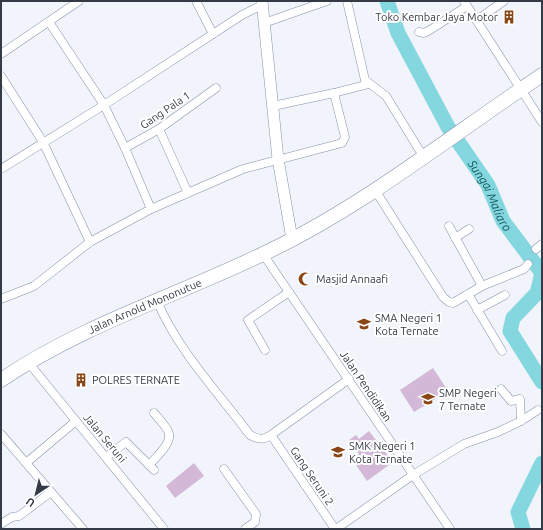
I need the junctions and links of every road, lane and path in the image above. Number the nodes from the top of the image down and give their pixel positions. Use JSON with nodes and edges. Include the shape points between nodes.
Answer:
{"nodes":[{"id":1,"x":80,"y":1,"type":"edge"},
{"id":2,"x":196,"y":1,"type":"edge"},
{"id":3,"x":327,"y":1,"type":"edge"},
{"id":4,"x":347,"y":1,"type":"edge"},
{"id":5,"x":504,"y":1,"type":"edge"},
{"id":6,"x":262,"y":3,"type":"edge"},
{"id":7,"x":466,"y":3,"type":"edge"},
{"id":8,"x":477,"y":20,"type":"junction"},
{"id":9,"x":49,"y":22,"type":"junction"},
{"id":10,"x":264,"y":23,"type":"junction"},
{"id":11,"x":419,"y":32,"type":"dead end"},
{"id":12,"x":213,"y":34,"type":"junction"},
{"id":13,"x":1,"y":54,"type":"edge"},
{"id":14,"x":542,"y":75,"type":"edge"},
{"id":15,"x":1,"y":76,"type":"edge"},
{"id":16,"x":369,"y":84,"type":"junction"},
{"id":17,"x":216,"y":88,"type":"dead end"},
{"id":18,"x":521,"y":89,"type":"junction"},
{"id":19,"x":334,"y":93,"type":"junction"},
{"id":20,"x":104,"y":105,"type":"junction"},
{"id":21,"x":273,"y":106,"type":"junction"},
{"id":22,"x":542,"y":122,"type":"edge"},
{"id":23,"x":160,"y":129,"type":"junction"},
{"id":24,"x":43,"y":142,"type":"junction"},
{"id":25,"x":125,"y":148,"type":"junction"},
{"id":26,"x":423,"y":156,"type":"junction"},
{"id":27,"x":278,"y":159,"type":"junction"},
{"id":28,"x":1,"y":169,"type":"edge"},
{"id":29,"x":375,"y":190,"type":"junction"},
{"id":30,"x":188,"y":193,"type":"junction"},
{"id":31,"x":151,"y":209,"type":"junction"},
{"id":32,"x":449,"y":226,"type":"dead end"},
{"id":33,"x":469,"y":229,"type":"dead end"},
{"id":34,"x":455,"y":238,"type":"junction"},
{"id":35,"x":292,"y":239,"type":"junction"},
{"id":36,"x":90,"y":242,"type":"junction"},
{"id":37,"x":263,"y":254,"type":"junction"},
{"id":38,"x":528,"y":264,"type":"dead end"},
{"id":39,"x":482,"y":286,"type":"junction"},
{"id":40,"x":289,"y":292,"type":"junction"},
{"id":41,"x":468,"y":294,"type":"junction"},
{"id":42,"x":504,"y":295,"type":"dead end"},
{"id":43,"x":1,"y":300,"type":"edge"},
{"id":44,"x":157,"y":301,"type":"junction"},
{"id":45,"x":477,"y":310,"type":"junction"},
{"id":46,"x":265,"y":350,"type":"dead end"},
{"id":47,"x":502,"y":351,"type":"dead end"},
{"id":48,"x":28,"y":362,"type":"junction"},
{"id":49,"x":349,"y":379,"type":"junction"},
{"id":50,"x":1,"y":380,"type":"edge"},
{"id":51,"x":501,"y":389,"type":"dead end"},
{"id":52,"x":538,"y":410,"type":"dead end"},
{"id":53,"x":154,"y":413,"type":"dead end"},
{"id":54,"x":76,"y":421,"type":"junction"},
{"id":55,"x":521,"y":421,"type":"junction"},
{"id":56,"x":1,"y":434,"type":"edge"},
{"id":57,"x":271,"y":435,"type":"junction"},
{"id":58,"x":106,"y":457,"type":"junction"},
{"id":59,"x":26,"y":463,"type":"junction"},
{"id":60,"x":224,"y":469,"type":"dead end"},
{"id":61,"x":412,"y":475,"type":"junction"},
{"id":62,"x":51,"y":492,"type":"junction"},
{"id":63,"x":1,"y":524,"type":"edge"},
{"id":64,"x":83,"y":529,"type":"edge"},
{"id":65,"x":164,"y":529,"type":"edge"},
{"id":66,"x":245,"y":529,"type":"edge"},
{"id":67,"x":335,"y":529,"type":"edge"},
{"id":68,"x":450,"y":529,"type":"edge"}],
"edges":[{"from":1,"to":9,"type":"street"},
{"from":2,"to":12,"type":"street"},
{"from":3,"to":10,"type":"street"},
{"from":4,"to":16,"type":"street","via":[[364,78]]},
{"from":5,"to":8,"type":"street"},
{"from":6,"to":10,"type":"street"},
{"from":6,"to":12,"type":"street"},
{"from":7,"to":8,"type":"street"},
{"from":7,"to":11,"type":"street","via":[[430,30]]},
{"from":8,"to":18,"type":"street"},
{"from":9,"to":13,"type":"street"},
{"from":9,"to":20,"type":"street"},
{"from":10,"to":21,"type":"street"},
{"from":12,"to":20,"type":"street"},
{"from":14,"to":18,"type":"highway","name":"Jalan Arnold Mononutue"},
{"from":15,"to":24,"type":"street"},
{"from":16,"to":19,"type":"street"},
{"from":16,"to":26,"type":"street","via":[[386,96]]},
{"from":17,"to":23,"type":"street","name":"Gang Pala 1"},
{"from":18,"to":22,"type":"street"},
{"from":18,"to":26,"type":"highway","name":"Jalan Arnold Mononutue"},
{"from":19,"to":21,"type":"street"},
{"from":19,"to":27,"type":"street","via":[[343,142]]},
{"from":20,"to":24,"type":"street"},
{"from":20,"to":25,"type":"street"},
{"from":21,"to":27,"type":"street"},
{"from":23,"to":25,"type":"street","name":"Gang Pala 1"},
{"from":23,"to":30,"type":"street"},
{"from":24,"to":28,"type":"street"},
{"from":24,"to":36,"type":"street"},
{"from":25,"to":31,"type":"street"},
{"from":26,"to":29,"type":"highway","name":"Jalan Arnold Mononutue"},
{"from":27,"to":30,"type":"street","via":[[243,169]]},
{"from":27,"to":35,"type":"street"},
{"from":29,"to":35,"type":"highway","name":"Jalan Arnold Mononutue"},
{"from":29,"to":41,"type":"street","via":[[443,297],[453,303]]},
{"from":30,"to":31,"type":"street"},
{"from":31,"to":36,"type":"street"},
{"from":32,"to":34,"type":"street"},
{"from":33,"to":34,"type":"street"},
{"from":34,"to":39,"type":"street"},
{"from":35,"to":37,"type":"highway","name":"Jalan Arnold Mononutue"},
{"from":36,"to":43,"type":"street","via":[[29,289]]},
{"from":37,"to":40,"type":"street","name":"Jalan Pendidikan"},
{"from":37,"to":44,"type":"highway","name":"Jalan Arnold Mononutue"},
{"from":38,"to":39,"type":"street","via":[[524,269]]},
{"from":39,"to":41,"type":"street"},
{"from":40,"to":46,"type":"street","via":[[248,320]]},
{"from":40,"to":49,"type":"street","name":"Jalan Pendidikan"},
{"from":41,"to":45,"type":"street"},
{"from":42,"to":45,"type":"street"},
{"from":44,"to":48,"type":"highway","name":"Jalan Arnold Mononutue","via":[[87,331]]},
{"from":44,"to":57,"type":"street","via":[[167,325],[179,343],[250,435],[259,440]]},
{"from":45,"to":47,"type":"street"},
{"from":48,"to":50,"type":"highway","name":"Jalan Arnold Mononutue"},
{"from":48,"to":54,"type":"street","name":"Jalan Seruni"},
{"from":49,"to":57,"type":"street"},
{"from":49,"to":61,"type":"street","name":"Jalan Pendidikan"},
{"from":51,"to":55,"type":"street","via":[[511,401],[520,399]]},
{"from":52,"to":55,"type":"street"},
{"from":53,"to":58,"type":"street","via":[[170,435],[151,467],[126,442]]},
{"from":54,"to":58,"type":"street","name":"Jalan Seruni"},
{"from":54,"to":59,"type":"street"},
{"from":55,"to":61,"type":"street","via":[[464,444]]},
{"from":56,"to":59,"type":"street"},
{"from":57,"to":67,"type":"street","name":"Gang Seruni 2"},
{"from":58,"to":65,"type":"street","name":"Jalan Seruni"},
{"from":59,"to":62,"type":"street"},
{"from":60,"to":66,"type":"street","via":[[256,514],[255,522]]},
{"from":61,"to":67,"type":"street"},
{"from":61,"to":68,"type":"street","name":"Jalan Pendidikan"},
{"from":62,"to":63,"type":"street","via":[[19,516]]},
{"from":62,"to":64,"type":"street"}]}
